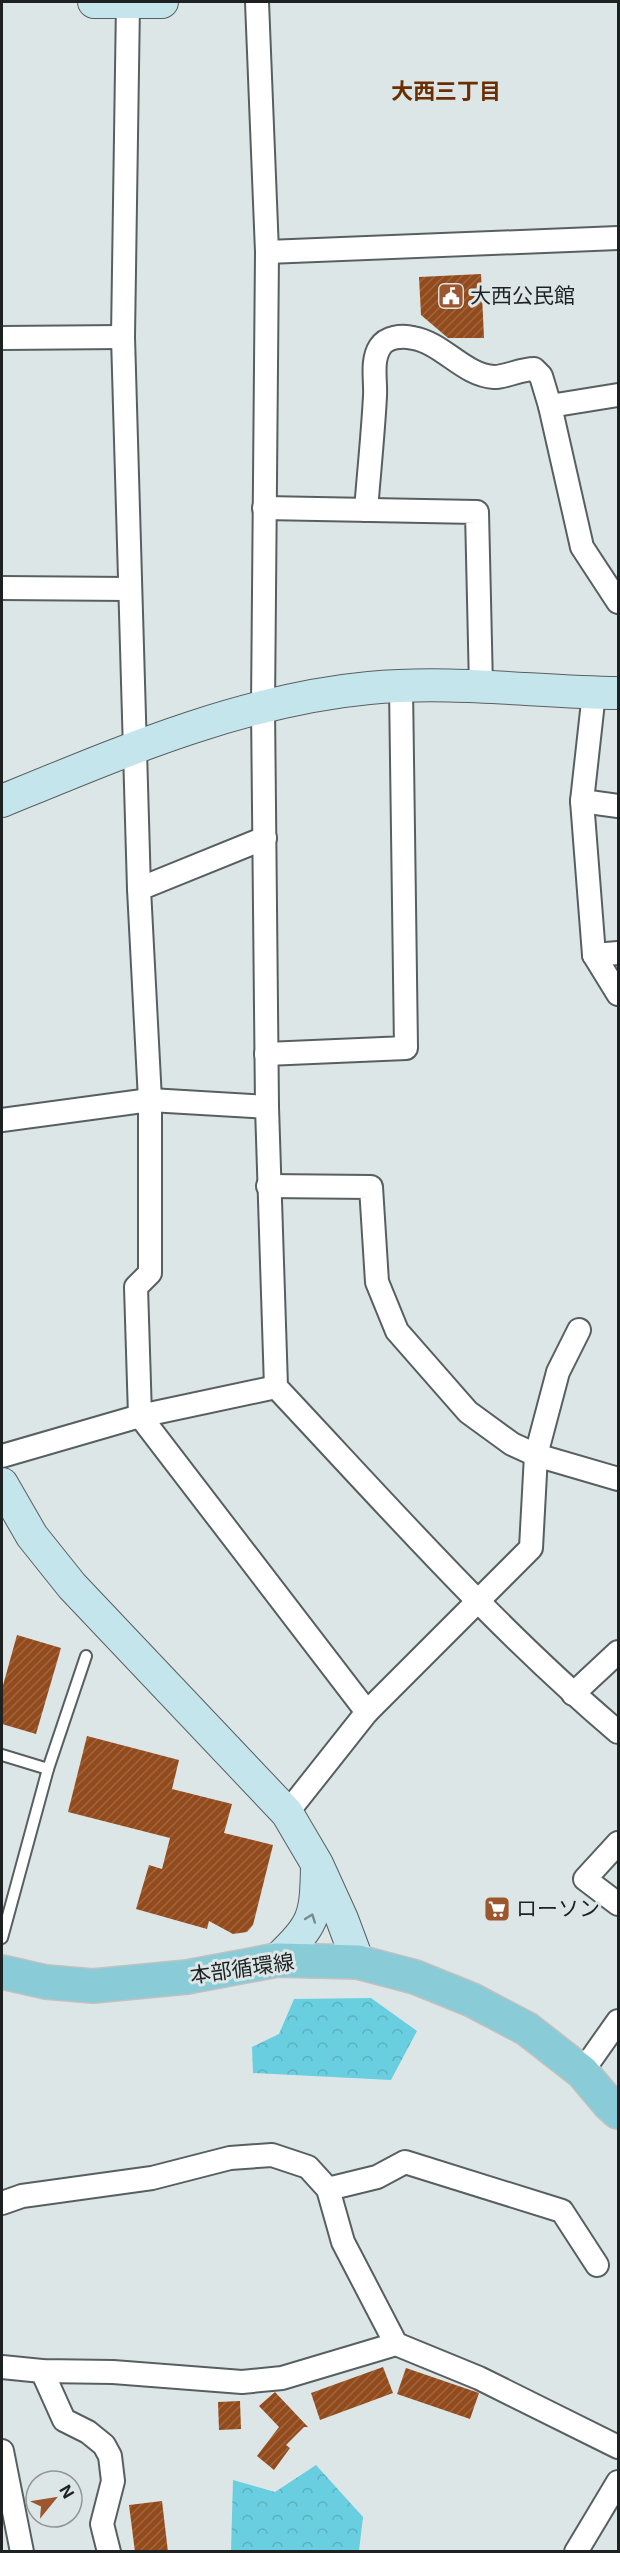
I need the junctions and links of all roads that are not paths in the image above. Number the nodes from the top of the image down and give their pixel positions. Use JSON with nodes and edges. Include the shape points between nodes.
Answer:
{"nodes":[{"id":1,"x":94,"y":2,"type":"edge"},
{"id":2,"x":162,"y":2,"type":"edge"},
{"id":3,"x":257,"y":2,"type":"edge"},
{"id":4,"x":128,"y":3,"type":"edge"},
{"id":5,"x":618,"y":238,"type":"edge"},
{"id":6,"x":267,"y":252,"type":"junction"},
{"id":7,"x":123,"y":337,"type":"junction"},
{"id":8,"x":2,"y":338,"type":"edge"},
{"id":9,"x":618,"y":395,"type":"edge"},
{"id":10,"x":550,"y":406,"type":"junction"},
{"id":11,"x":264,"y":508,"type":"junction"},
{"id":12,"x":366,"y":510,"type":"junction"},
{"id":13,"x":2,"y":588,"type":"edge"},
{"id":14,"x":129,"y":589,"type":"junction"},
{"id":15,"x":618,"y":602,"type":"edge"},
{"id":16,"x":401,"y":687,"type":"junction"},
{"id":17,"x":481,"y":687,"type":"junction"},
{"id":18,"x":606,"y":693,"type":"edge"},
{"id":19,"x":263,"y":707,"type":"junction"},
{"id":20,"x":133,"y":747,"type":"junction"},
{"id":21,"x":2,"y":801,"type":"edge"},
{"id":22,"x":582,"y":801,"type":"junction"},
{"id":23,"x":618,"y":806,"type":"edge"},
{"id":24,"x":265,"y":838,"type":"junction"},
{"id":25,"x":139,"y":889,"type":"junction"},
{"id":26,"x":618,"y":953,"type":"edge"},
{"id":27,"x":594,"y":955,"type":"junction"},
{"id":28,"x":618,"y":994,"type":"edge"},
{"id":29,"x":266,"y":1054,"type":"junction"},
{"id":30,"x":150,"y":1100,"type":"junction"},
{"id":31,"x":267,"y":1107,"type":"junction"},
{"id":32,"x":2,"y":1120,"type":"edge"},
{"id":33,"x":268,"y":1186,"type":"junction"},
{"id":34,"x":579,"y":1330,"type":"dead end"},
{"id":35,"x":276,"y":1388,"type":"junction"},
{"id":36,"x":140,"y":1416,"type":"junction"},
{"id":37,"x":536,"y":1455,"type":"junction"},
{"id":38,"x":2,"y":1456,"type":"edge"},
{"id":39,"x":618,"y":1479,"type":"edge"},
{"id":40,"x":2,"y":1484,"type":"edge"},
{"id":41,"x":477,"y":1600,"type":"junction"},
{"id":42,"x":618,"y":1652,"type":"edge"},
{"id":43,"x":86,"y":1656,"type":"dead end"},
{"id":44,"x":573,"y":1694,"type":"junction"},
{"id":45,"x":367,"y":1712,"type":"junction"},
{"id":46,"x":618,"y":1732,"type":"edge"},
{"id":47,"x":2,"y":1755,"type":"edge"},
{"id":48,"x":48,"y":1769,"type":"junction"},
{"id":49,"x":287,"y":1813,"type":"junction"},
{"id":50,"x":618,"y":1843,"type":"edge"},
{"id":51,"x":317,"y":1864,"type":"junction"},
{"id":52,"x":618,"y":1904,"type":"edge"},
{"id":53,"x":2,"y":1938,"type":"edge"},
{"id":54,"x":277,"y":1960,"type":"junction"},
{"id":55,"x":358,"y":1962,"type":"junction"},
{"id":56,"x":2,"y":1972,"type":"edge"},
{"id":57,"x":618,"y":2021,"type":"edge"},
{"id":58,"x":582,"y":2072,"type":"junction"},
{"id":59,"x":618,"y":2112,"type":"edge"},
{"id":60,"x":328,"y":2189,"type":"junction"},
{"id":61,"x":2,"y":2203,"type":"edge"},
{"id":62,"x":597,"y":2265,"type":"dead end"},
{"id":63,"x":396,"y":2344,"type":"junction"},
{"id":64,"x":2,"y":2367,"type":"edge"},
{"id":65,"x":42,"y":2371,"type":"junction"},
{"id":66,"x":618,"y":2447,"type":"edge"},
{"id":67,"x":2,"y":2451,"type":"edge"},
{"id":68,"x":618,"y":2482,"type":"edge"},
{"id":69,"x":22,"y":2552,"type":"edge"},
{"id":70,"x":109,"y":2552,"type":"edge"},
{"id":71,"x":576,"y":2552,"type":"edge"}],
"edges":[{"from":1,"to":4,"type":"street"},
{"from":2,"to":4,"type":"street"},
{"from":3,"to":6,"type":"street"},
{"from":4,"to":7,"type":"street"},
{"from":5,"to":6,"type":"street"},
{"from":6,"to":11,"type":"street"},
{"from":7,"to":8,"type":"street"},
{"from":7,"to":14,"type":"street"},
{"from":9,"to":10,"type":"street"},
{"from":10,"to":12,"type":"street","via":[[541,376],[534,369],[496,377],[473,371],[413,338],[393,337],[381,345],[375,357]]},
{"from":10,"to":15,"type":"street","via":[[582,546]]},
{"from":11,"to":12,"type":"street"},
{"from":11,"to":19,"type":"street"},
{"from":12,"to":17,"type":"street","via":[[477,512]]},
{"from":13,"to":14,"type":"street"},
{"from":14,"to":20,"type":"street"},
{"from":16,"to":17,"type":"street"},
{"from":16,"to":19,"type":"street","via":[[369,688]]},
{"from":16,"to":29,"type":"street","via":[[406,1048]]},
{"from":17,"to":18,"type":"street"},
{"from":18,"to":22,"type":"street"},
{"from":19,"to":20,"type":"street"},
{"from":19,"to":24,"type":"street"},
{"from":20,"to":21,"type":"street"},
{"from":20,"to":25,"type":"street"},
{"from":22,"to":23,"type":"street"},
{"from":22,"to":27,"type":"street"},
{"from":24,"to":25,"type":"street"},
{"from":24,"to":29,"type":"street"},
{"from":25,"to":30,"type":"street"},
{"from":26,"to":27,"type":"street"},
{"from":27,"to":28,"type":"street"},
{"from":29,"to":31,"type":"street"},
{"from":30,"to":31,"type":"street"},
{"from":30,"to":32,"type":"street"},
{"from":30,"to":36,"type":"street","via":[[150,1273],[136,1287]]},
{"from":31,"to":33,"type":"street"},
{"from":33,"to":35,"type":"street"},
{"from":33,"to":37,"type":"street","via":[[371,1187],[376,1282],[397,1331],[468,1412]]},
{"from":34,"to":37,"type":"street","via":[[558,1372]]},
{"from":35,"to":36,"type":"street"},
{"from":35,"to":41,"type":"street"},
{"from":36,"to":38,"type":"street"},
{"from":36,"to":45,"type":"street"},
{"from":37,"to":39,"type":"street"},
{"from":37,"to":41,"type":"street","via":[[531,1548]]},
{"from":40,"to":49,"type":"street","via":[[32,1536],[72,1586]]},
{"from":41,"to":44,"type":"street"},
{"from":41,"to":45,"type":"street"},
{"from":42,"to":44,"type":"street"},
{"from":43,"to":48,"type":"lane"},
{"from":44,"to":46,"type":"street"},
{"from":45,"to":49,"type":"street"},
{"from":47,"to":48,"type":"lane"},
{"from":48,"to":53,"type":"lane"},
{"from":49,"to":51,"type":"street"},
{"from":50,"to":52,"type":"street","via":[[585,1879]]},
{"from":54,"to":51,"type":"street","one_way":true,"via":[[312,1921]]},
{"from":51,"to":55,"type":"street"},
{"from":54,"to":55,"type":"main road","name":"本部循環線"},
{"from":54,"to":56,"type":"main road","name":"本部循環線","via":[[188,1977],[93,1986],[46,1982]]},
{"from":55,"to":58,"type":"main road","name":"本部循環線","via":[[415,1977],[472,2000],[526,2029]]},
{"from":57,"to":58,"type":"street"},
{"from":58,"to":59,"type":"main road","name":"本部循環線"},
{"from":60,"to":61,"type":"street","via":[[308,2168],[272,2155],[230,2158],[152,2178],[22,2196]]},
{"from":60,"to":62,"type":"street","via":[[377,2177],[405,2162],[562,2211]]},
{"from":60,"to":63,"type":"street","via":[[343,2242]]},
{"from":63,"to":65,"type":"street","via":[[282,2378],[242,2382]]},
{"from":63,"to":66,"type":"street","via":[[479,2378]]},
{"from":64,"to":65,"type":"street"},
{"from":65,"to":70,"type":"street","via":[[64,2420],[88,2432],[104,2445],[110,2456],[113,2481],[102,2524]]},
{"from":67,"to":69,"type":"street"},
{"from":68,"to":71,"type":"street"}]}
